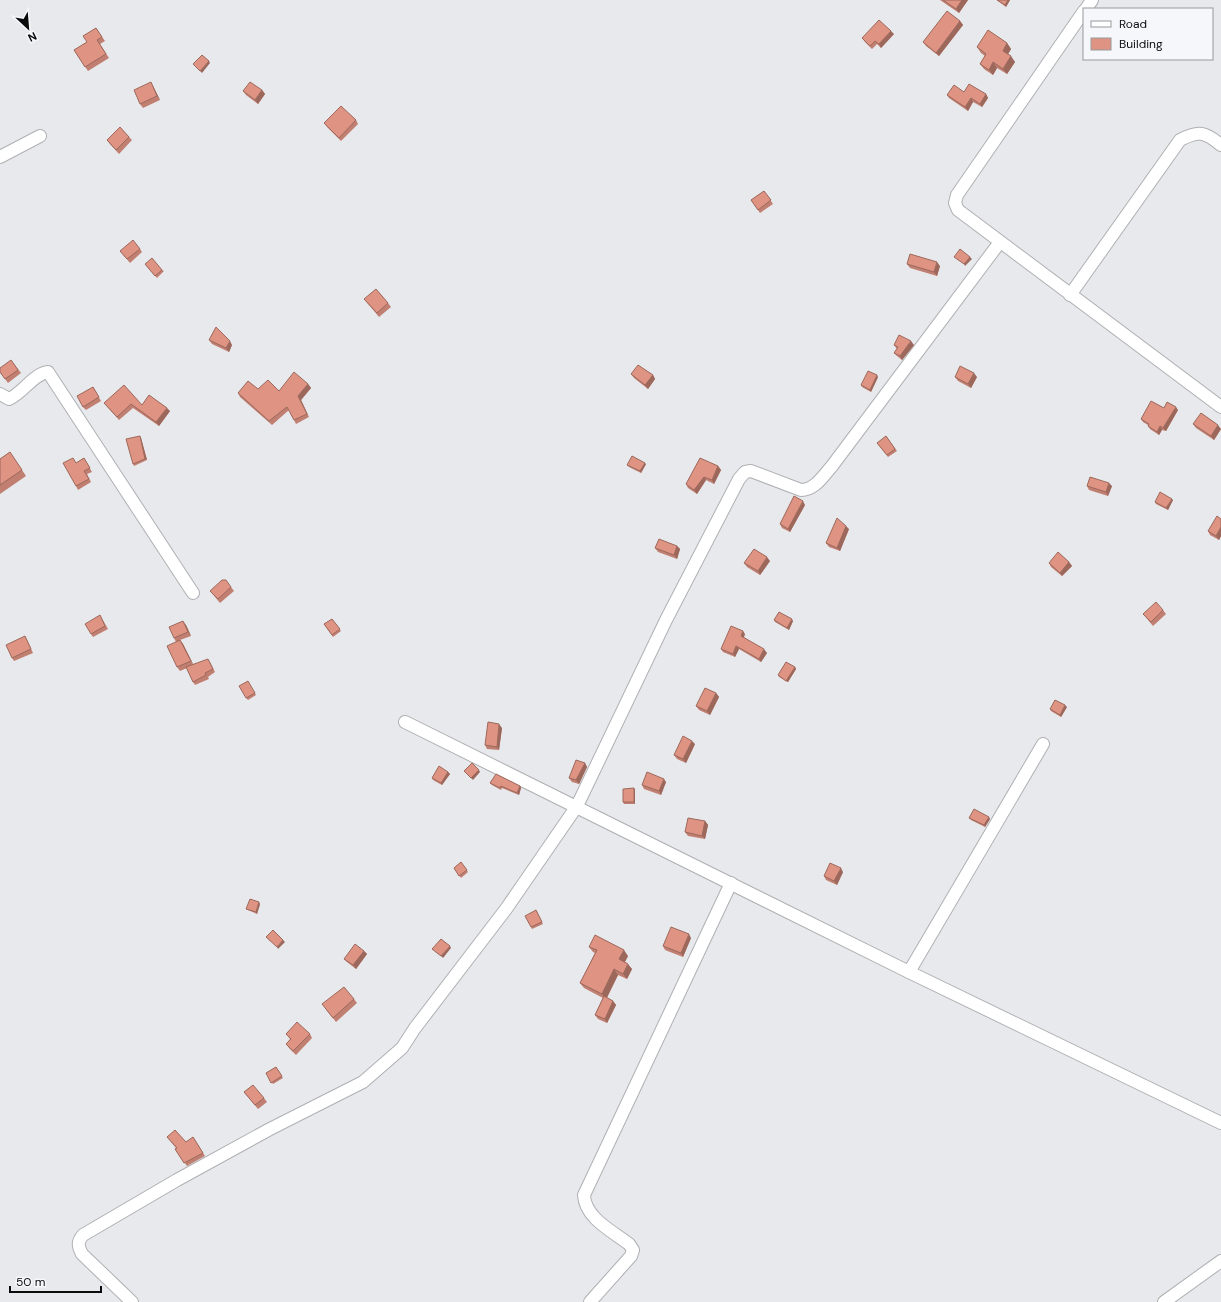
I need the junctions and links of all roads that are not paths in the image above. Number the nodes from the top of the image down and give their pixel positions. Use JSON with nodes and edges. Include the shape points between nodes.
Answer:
{"nodes":[{"id":1,"x":1083,"y":13,"type":"edge"},
{"id":2,"x":40,"y":136,"type":"dead end"},
{"id":3,"x":1221,"y":145,"type":"edge"},
{"id":4,"x":0,"y":157,"type":"edge"},
{"id":5,"x":1000,"y":242,"type":"junction"},
{"id":6,"x":1070,"y":295,"type":"junction"},
{"id":7,"x":0,"y":394,"type":"edge"},
{"id":8,"x":1221,"y":407,"type":"edge"},
{"id":9,"x":193,"y":593,"type":"dead end"},
{"id":10,"x":405,"y":722,"type":"dead end"},
{"id":11,"x":1043,"y":744,"type":"dead end"},
{"id":12,"x":576,"y":806,"type":"junction"},
{"id":13,"x":731,"y":883,"type":"junction"},
{"id":14,"x":910,"y":972,"type":"junction"},
{"id":15,"x":1221,"y":1123,"type":"edge"},
{"id":16,"x":1221,"y":1261,"type":"edge"},
{"id":17,"x":132,"y":1302,"type":"edge"},
{"id":18,"x":590,"y":1302,"type":"edge"},
{"id":19,"x":1164,"y":1302,"type":"edge"}],
"edges":[{"from":1,"to":5,"type":"street","via":[[957,195],[955,203],[958,210]]},
{"from":2,"to":4,"type":"street"},
{"from":3,"to":6,"type":"street","via":[[1208,135],[1198,133],[1180,140]]},
{"from":5,"to":6,"type":"street"},
{"from":5,"to":12,"type":"street","via":[[816,485],[808,490],[801,490],[751,471],[745,472],[739,479],[666,620]]},
{"from":6,"to":8,"type":"street"},
{"from":7,"to":9,"type":"street","via":[[9,399],[16,396],[41,373],[48,372]]},
{"from":10,"to":12,"type":"street"},
{"from":11,"to":14,"type":"street"},
{"from":12,"to":13,"type":"street"},
{"from":12,"to":17,"type":"street","via":[[506,909],[402,1048],[384,1065],[363,1082],[177,1180],[78,1240],[82,1254]]},
{"from":13,"to":14,"type":"street"},
{"from":13,"to":18,"type":"street","via":[[584,1195],[587,1209],[594,1217],[633,1250],[631,1256]]},
{"from":14,"to":15,"type":"street"},
{"from":16,"to":19,"type":"street"}]}
